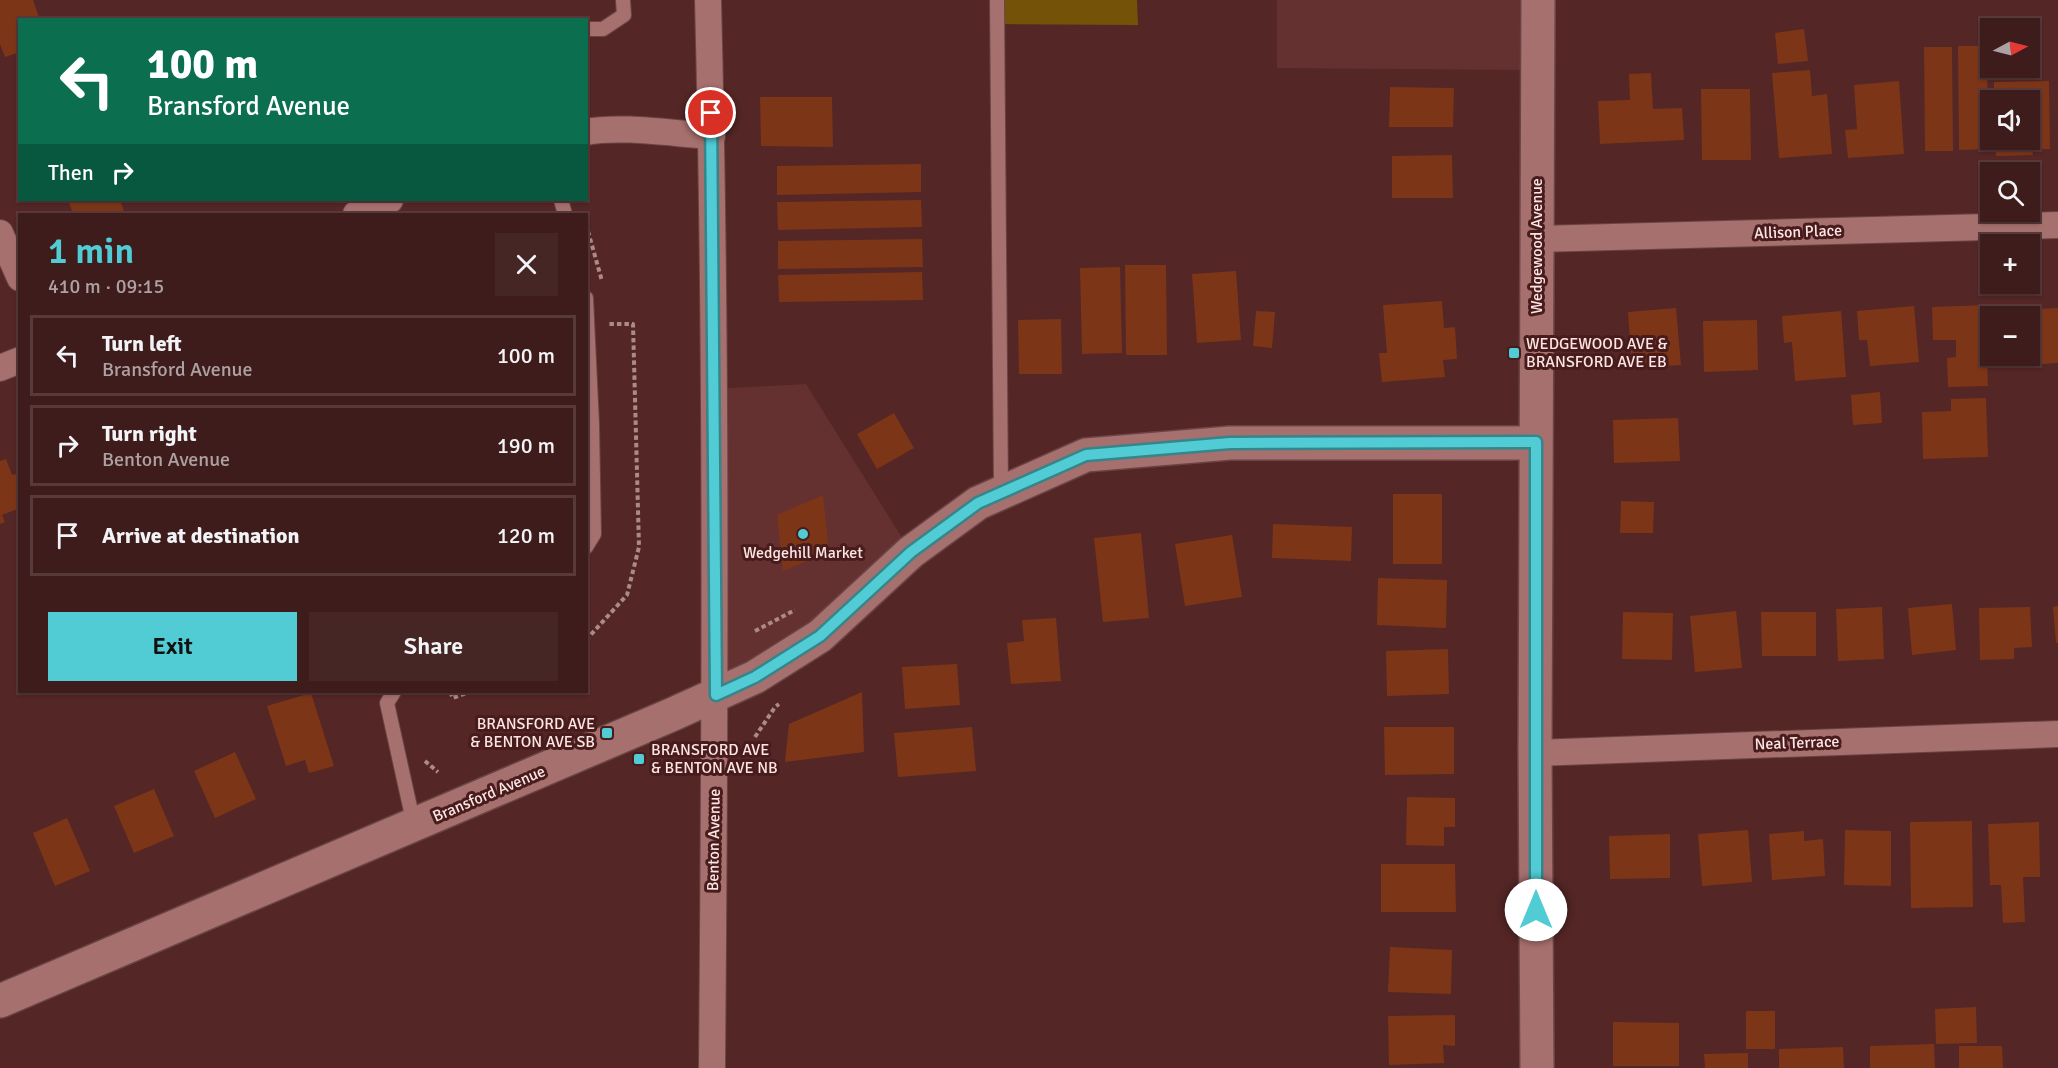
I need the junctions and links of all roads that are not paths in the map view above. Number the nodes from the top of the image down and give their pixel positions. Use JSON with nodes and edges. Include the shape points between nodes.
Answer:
{"nodes":[{"id":1,"x":623,"y":0,"type":"edge"},
{"id":2,"x":708,"y":0,"type":"edge"},
{"id":3,"x":997,"y":0,"type":"edge"},
{"id":4,"x":1538,"y":0,"type":"edge"},
{"id":5,"x":588,"y":29,"type":"edge"},
{"id":6,"x":588,"y":132,"type":"edge"},
{"id":7,"x":712,"y":136,"type":"junction"},
{"id":8,"x":387,"y":201,"type":"edge"},
{"id":9,"x":358,"y":213,"type":"edge"},
{"id":10,"x":2058,"y":225,"type":"edge"},
{"id":11,"x":0,"y":233,"type":"edge"},
{"id":12,"x":1538,"y":239,"type":"junction"},
{"id":13,"x":18,"y":274,"type":"edge"},
{"id":14,"x":588,"y":354,"type":"edge"},
{"id":15,"x":18,"y":361,"type":"edge"},
{"id":16,"x":0,"y":368,"type":"edge"},
{"id":17,"x":1536,"y":442,"type":"junction"},
{"id":18,"x":1001,"y":493,"type":"junction"},
{"id":19,"x":588,"y":544,"type":"edge"},
{"id":20,"x":393,"y":693,"type":"edge"},
{"id":21,"x":716,"y":695,"type":"junction"},
{"id":22,"x":2058,"y":734,"type":"edge"},
{"id":23,"x":1535,"y":753,"type":"junction"},
{"id":24,"x":414,"y":825,"type":"junction"},
{"id":25,"x":0,"y":1001,"type":"edge"},
{"id":26,"x":712,"y":1068,"type":"edge"},
{"id":27,"x":1537,"y":1068,"type":"edge"}],
"edges":[{"from":1,"to":5,"type":"lane","via":[[624,15],[603,29]]},
{"from":2,"to":7,"type":"street","name":"Benton Avenue"},
{"from":3,"to":18,"type":"lane"},
{"from":4,"to":12,"type":"main road","name":"Wedgewood Avenue"},
{"from":6,"to":7,"type":"street"},
{"from":7,"to":21,"type":"street","name":"Benton Avenue"},
{"from":8,"to":9,"type":"street"},
{"from":10,"to":12,"type":"street","name":"Allison Place"},
{"from":11,"to":13,"type":"street"},
{"from":12,"to":17,"type":"main road","name":"Wedgewood Avenue"},
{"from":14,"to":19,"type":"lane","via":[[594,534]]},
{"from":15,"to":16,"type":"street"},
{"from":17,"to":18,"type":"main road","name":"Bransford Avenue","via":[[1230,443],[1086,455]]},
{"from":17,"to":23,"type":"main road","name":"Wedgewood Avenue"},
{"from":18,"to":21,"type":"main road","name":"Bransford Avenue","via":[[978,503],[911,552],[820,636],[755,677]]},
{"from":20,"to":24,"type":"lane","via":[[387,703]]},
{"from":21,"to":24,"type":"main road","name":"Bransford Avenue"},
{"from":21,"to":26,"type":"street","name":"Benton Avenue"},
{"from":22,"to":23,"type":"street","name":"Neal Terrace"},
{"from":23,"to":27,"type":"main road","name":"Wedgewood Avenue"},
{"from":24,"to":25,"type":"main road","name":"Bransford Avenue"}]}
